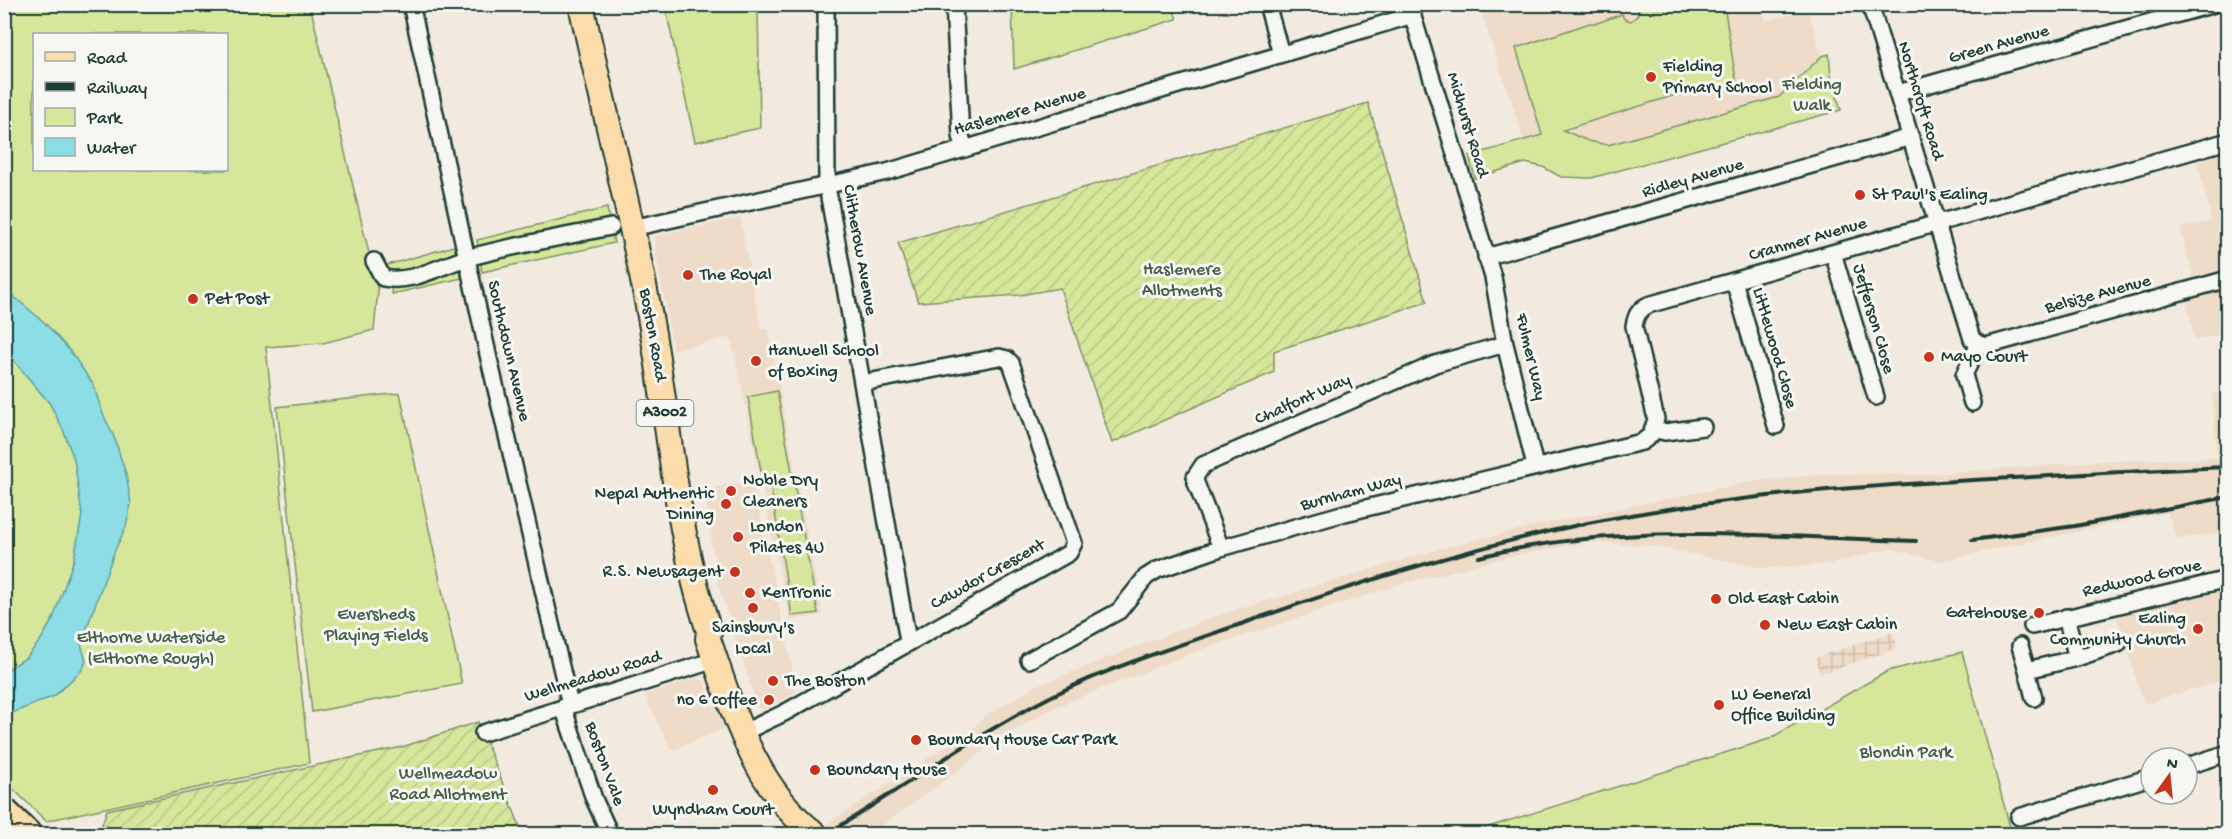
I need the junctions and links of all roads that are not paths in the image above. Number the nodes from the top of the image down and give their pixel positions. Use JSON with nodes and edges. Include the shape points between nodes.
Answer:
{"nodes":[{"id":1,"x":411,"y":4,"type":"edge"},
{"id":2,"x":581,"y":4,"type":"edge"},
{"id":3,"x":826,"y":4,"type":"edge"},
{"id":4,"x":954,"y":4,"type":"edge"},
{"id":5,"x":1267,"y":4,"type":"edge"},
{"id":6,"x":1870,"y":4,"type":"edge"},
{"id":7,"x":2214,"y":4,"type":"edge"},
{"id":8,"x":1411,"y":10,"type":"edge"},
{"id":9,"x":1281,"y":54,"type":"junction"},
{"id":10,"x":1898,"y":93,"type":"junction"},
{"id":11,"x":1911,"y":137,"type":"junction"},
{"id":12,"x":2228,"y":141,"type":"edge"},
{"id":13,"x":965,"y":149,"type":"junction"},
{"id":14,"x":827,"y":186,"type":"junction"},
{"id":15,"x":1936,"y":223,"type":"junction"},
{"id":16,"x":622,"y":227,"type":"junction"},
{"id":17,"x":1833,"y":253,"type":"junction"},
{"id":18,"x":1486,"y":257,"type":"junction"},
{"id":19,"x":467,"y":258,"type":"junction"},
{"id":20,"x":374,"y":261,"type":"dead end"},
{"id":21,"x":2228,"y":279,"type":"edge"},
{"id":22,"x":1734,"y":281,"type":"junction"},
{"id":23,"x":1979,"y":344,"type":"junction"},
{"id":24,"x":1505,"y":345,"type":"junction"},
{"id":25,"x":862,"y":383,"type":"junction"},
{"id":26,"x":1876,"y":397,"type":"dead end"},
{"id":27,"x":1972,"y":403,"type":"dead end"},
{"id":28,"x":1776,"y":426,"type":"dead end"},
{"id":29,"x":1703,"y":427,"type":"dead end"},
{"id":30,"x":1654,"y":429,"type":"junction"},
{"id":31,"x":1535,"y":466,"type":"junction"},
{"id":32,"x":1221,"y":548,"type":"junction"},
{"id":33,"x":2228,"y":579,"type":"edge"},
{"id":34,"x":2066,"y":617,"type":"junction"},
{"id":35,"x":2032,"y":626,"type":"dead end"},
{"id":36,"x":908,"y":641,"type":"junction"},
{"id":37,"x":2118,"y":644,"type":"dead end"},
{"id":38,"x":2020,"y":646,"type":"dead end"},
{"id":39,"x":2077,"y":658,"type":"junction"},
{"id":40,"x":715,"y":660,"type":"junction"},
{"id":41,"x":1029,"y":660,"type":"dead end"},
{"id":42,"x":2027,"y":670,"type":"junction"},
{"id":43,"x":2034,"y":698,"type":"dead end"},
{"id":44,"x":566,"y":706,"type":"junction"},
{"id":45,"x":483,"y":733,"type":"dead end"},
{"id":46,"x":742,"y":734,"type":"junction"},
{"id":47,"x":2228,"y":753,"type":"edge"},
{"id":48,"x":2199,"y":762,"type":"edge"},
{"id":49,"x":2139,"y":781,"type":"edge"},
{"id":50,"x":5,"y":814,"type":"edge"},
{"id":51,"x":2019,"y":818,"type":"dead end"},
{"id":52,"x":26,"y":834,"type":"edge"},
{"id":53,"x":610,"y":834,"type":"edge"},
{"id":54,"x":815,"y":834,"type":"edge"}],
"edges":[{"from":1,"to":19,"type":"street","name":"Southdown Avenue"},
{"from":2,"to":16,"type":"main road","name":"Boston Road","number":"A3002"},
{"from":3,"to":14,"type":"street","name":"Clitherow Avenue"},
{"from":4,"to":13,"type":"street","via":[[961,136]]},
{"from":5,"to":9,"type":"street"},
{"from":6,"to":10,"type":"street","name":"Northcroft Road"},
{"from":7,"to":10,"type":"street","name":"Green Avenue"},
{"from":8,"to":9,"type":"street","name":"Haslemere Avenue"},
{"from":8,"to":18,"type":"street","name":"Midhurst Road"},
{"from":9,"to":13,"type":"street","name":"Haslemere Avenue"},
{"from":10,"to":11,"type":"street","name":"Northcroft Road"},
{"from":11,"to":15,"type":"street","name":"Northcroft Road"},
{"from":11,"to":18,"type":"street","name":"Ridley Avenue"},
{"from":12,"to":15,"type":"street","name":"Cranmer Avenue"},
{"from":13,"to":14,"type":"street","name":"Haslemere Avenue"},
{"from":14,"to":16,"type":"street","name":"Haslemere Avenue"},
{"from":14,"to":25,"type":"street","name":"Clitherow Avenue"},
{"from":15,"to":17,"type":"street","name":"Cranmer Avenue"},
{"from":15,"to":23,"type":"street","name":"Northcroft Road","via":[[1972,339]]},
{"from":16,"to":19,"type":"street","name":"Haslemere Avenue"},
{"from":16,"to":40,"type":"main road","name":"Boston Road","number":"A3002","via":[[652,329],[690,562]]},
{"from":17,"to":22,"type":"street","name":"Cranmer Avenue"},
{"from":17,"to":26,"type":"street","name":"Jefferson Close"},
{"from":18,"to":24,"type":"street","name":"Fulmer Way"},
{"from":19,"to":20,"type":"street","name":"Haslemere Avenue","via":[[395,280],[383,278]]},
{"from":19,"to":44,"type":"street","name":"Southdown Avenue"},
{"from":21,"to":23,"type":"street","name":"Belsize Avenue","via":[[1986,346]]},
{"from":22,"to":28,"type":"street","name":"Littlewood Close"},
{"from":22,"to":30,"type":"street","name":"Cranmer Avenue","via":[[1642,308],[1636,315],[1634,326],[1656,419]]},
{"from":23,"to":27,"type":"street","via":[[1964,375]]},
{"from":24,"to":31,"type":"street","name":"Fulmer Way"},
{"from":24,"to":32,"type":"street","name":"Chalfont Way","via":[[1435,364],[1203,465],[1195,477],[1196,483]]},
{"from":25,"to":36,"type":"street","name":"Clitherow Avenue"},
{"from":25,"to":36,"type":"street","name":"Cawdor Crescent","via":[[1007,358],[1074,543],[1069,553]]},
{"from":29,"to":30,"type":"street","via":[[1665,432]]},
{"from":30,"to":31,"type":"street","name":"Burnham Way","via":[[1642,442]]},
{"from":31,"to":32,"type":"street","name":"Burnham Way"},
{"from":32,"to":41,"type":"street","name":"Burnham Way","via":[[1156,570],[1119,611],[1080,640]]},
{"from":33,"to":34,"type":"street","name":"Redwood Grove"},
{"from":34,"to":35,"type":"street","name":"Redwood Grove"},
{"from":34,"to":39,"type":"street","name":"Redwood Grove"},
{"from":36,"to":46,"type":"street","name":"Cawdor Crescent"},
{"from":37,"to":39,"type":"street"},
{"from":38,"to":42,"type":"street"},
{"from":39,"to":42,"type":"street"},
{"from":40,"to":44,"type":"street","name":"Wellmeadow Road"},
{"from":40,"to":46,"type":"main road","name":"Boston Road","number":"A3002"},
{"from":42,"to":43,"type":"street"},
{"from":44,"to":45,"type":"street","name":"Wellmeadow Road"},
{"from":44,"to":53,"type":"street","name":"Boston Vale","via":[[594,799]]},
{"from":46,"to":54,"type":"main road","number":"A3002","via":[[762,775],[793,815]]},
{"from":47,"to":48,"type":"street"},
{"from":49,"to":51,"type":"street"},
{"from":50,"to":52,"type":"highway"}]}
